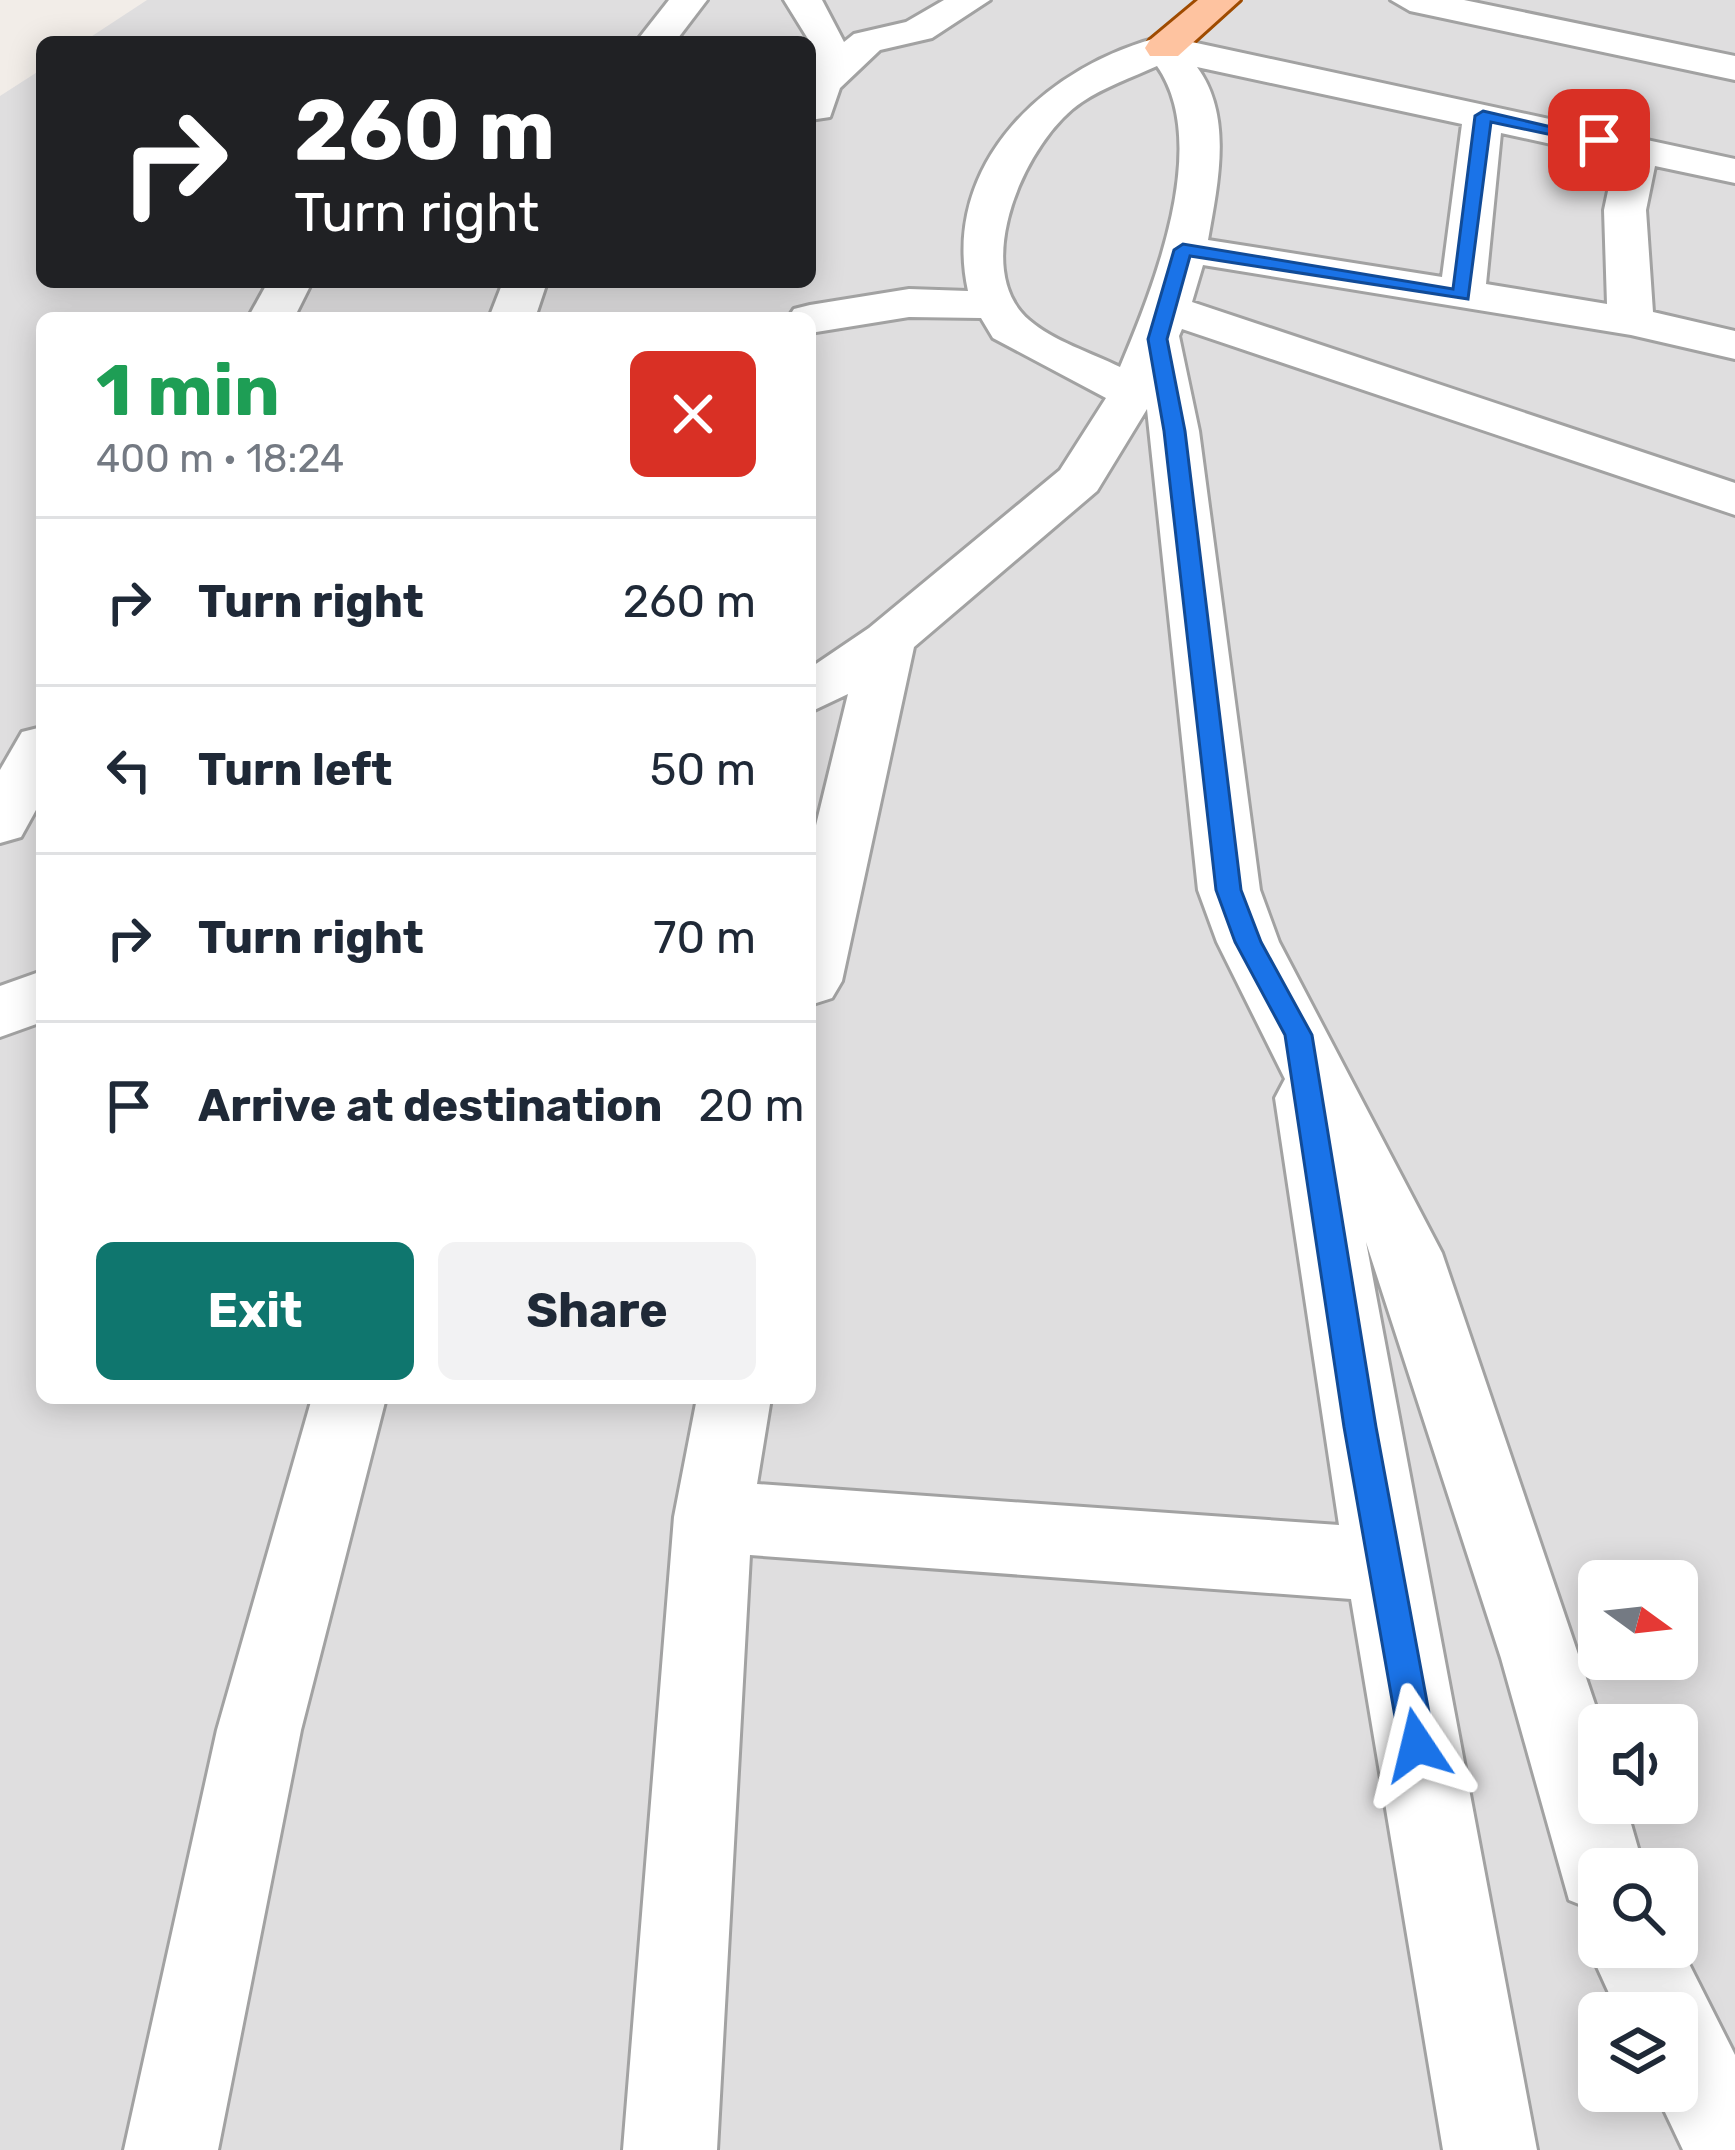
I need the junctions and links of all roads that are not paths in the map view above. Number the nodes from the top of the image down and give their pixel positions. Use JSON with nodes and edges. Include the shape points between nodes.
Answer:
{"nodes":[{"id":1,"x":688,"y":0,"type":"edge"},
{"id":2,"x":803,"y":0,"type":"edge"},
{"id":3,"x":971,"y":0,"type":"edge"},
{"id":4,"x":1222,"y":0,"type":"edge"},
{"id":5,"x":1410,"y":0,"type":"edge"},
{"id":6,"x":660,"y":36,"type":"edge"},
{"id":7,"x":1164,"y":47,"type":"junction"},
{"id":8,"x":1735,"y":68,"type":"edge"},
{"id":9,"x":818,"y":87,"type":"junction"},
{"id":10,"x":816,"y":97,"type":"edge"},
{"id":11,"x":1483,"y":116,"type":"junction"},
{"id":12,"x":1637,"y":148,"type":"junction"},
{"id":13,"x":1735,"y":171,"type":"edge"},
{"id":14,"x":1183,"y":250,"type":"junction"},
{"id":15,"x":1462,"y":296,"type":"junction"},
{"id":16,"x":997,"y":305,"type":"junction"},
{"id":17,"x":816,"y":318,"type":"edge"},
{"id":18,"x":1631,"y":321,"type":"junction"},
{"id":19,"x":1735,"y":345,"type":"edge"},
{"id":20,"x":1153,"y":347,"type":"junction"},
{"id":21,"x":1735,"y":500,"type":"edge"},
{"id":22,"x":888,"y":640,"type":"junction"},
{"id":23,"x":816,"y":690,"type":"edge"},
{"id":24,"x":36,"y":757,"type":"edge"},
{"id":25,"x":0,"y":822,"type":"edge"},
{"id":26,"x":816,"y":955,"type":"edge"},
{"id":27,"x":36,"y":998,"type":"edge"},
{"id":28,"x":0,"y":1013,"type":"edge"},
{"id":29,"x":1299,"y":1035,"type":"junction"},
{"id":30,"x":347,"y":1404,"type":"edge"},
{"id":31,"x":733,"y":1404,"type":"edge"},
{"id":32,"x":712,"y":1517,"type":"junction"},
{"id":33,"x":1385,"y":1564,"type":"junction"},
{"id":34,"x":1594,"y":1848,"type":"edge"},
{"id":35,"x":1698,"y":2080,"type":"edge"},
{"id":36,"x":171,"y":2150,"type":"edge"},
{"id":37,"x":670,"y":2150,"type":"edge"},
{"id":38,"x":1490,"y":2150,"type":"edge"},
{"id":39,"x":1732,"y":2150,"type":"edge"}],
"edges":[{"from":1,"to":6,"type":"street"},
{"from":2,"to":9,"type":"street","via":[[828,46]]},
{"from":3,"to":9,"type":"street","via":[[919,30],[867,42]]},
{"from":4,"to":7,"type":"main road"},
{"from":5,"to":8,"type":"street"},
{"from":7,"to":11,"type":"street"},
{"from":7,"to":14,"type":"street","via":[[1194,89],[1199,170]]},
{"from":7,"to":16,"type":"street","via":[[1066,94],[1019,142],[992,193],[981,250]]},
{"from":9,"to":10,"type":"street"},
{"from":11,"to":12,"type":"street"},
{"from":11,"to":15,"type":"street"},
{"from":12,"to":13,"type":"street"},
{"from":12,"to":18,"type":"street","via":[[1625,210]]},
{"from":14,"to":15,"type":"street"},
{"from":14,"to":20,"type":"street"},
{"from":15,"to":18,"type":"street"},
{"from":16,"to":17,"type":"street","via":[[909,302]]},
{"from":16,"to":20,"type":"street","via":[[1009,328]]},
{"from":18,"to":19,"type":"street"},
{"from":20,"to":21,"type":"street"},
{"from":20,"to":22,"type":"street","via":[[1078,480]]},
{"from":20,"to":29,"type":"street","via":[[1174,431],[1229,890]]},
{"from":22,"to":23,"type":"street"},
{"from":22,"to":26,"type":"street"},
{"from":24,"to":25,"type":"street"},
{"from":27,"to":28,"type":"street"},
{"from":29,"to":33,"type":"street"},
{"from":29,"to":34,"type":"street","via":[[1407,1253],[1542,1658]]},
{"from":30,"to":36,"type":"street","via":[[259,1730]]},
{"from":31,"to":32,"type":"street"},
{"from":32,"to":33,"type":"street"},
{"from":32,"to":37,"type":"street"},
{"from":33,"to":38,"type":"street"},
{"from":35,"to":39,"type":"street"}]}
